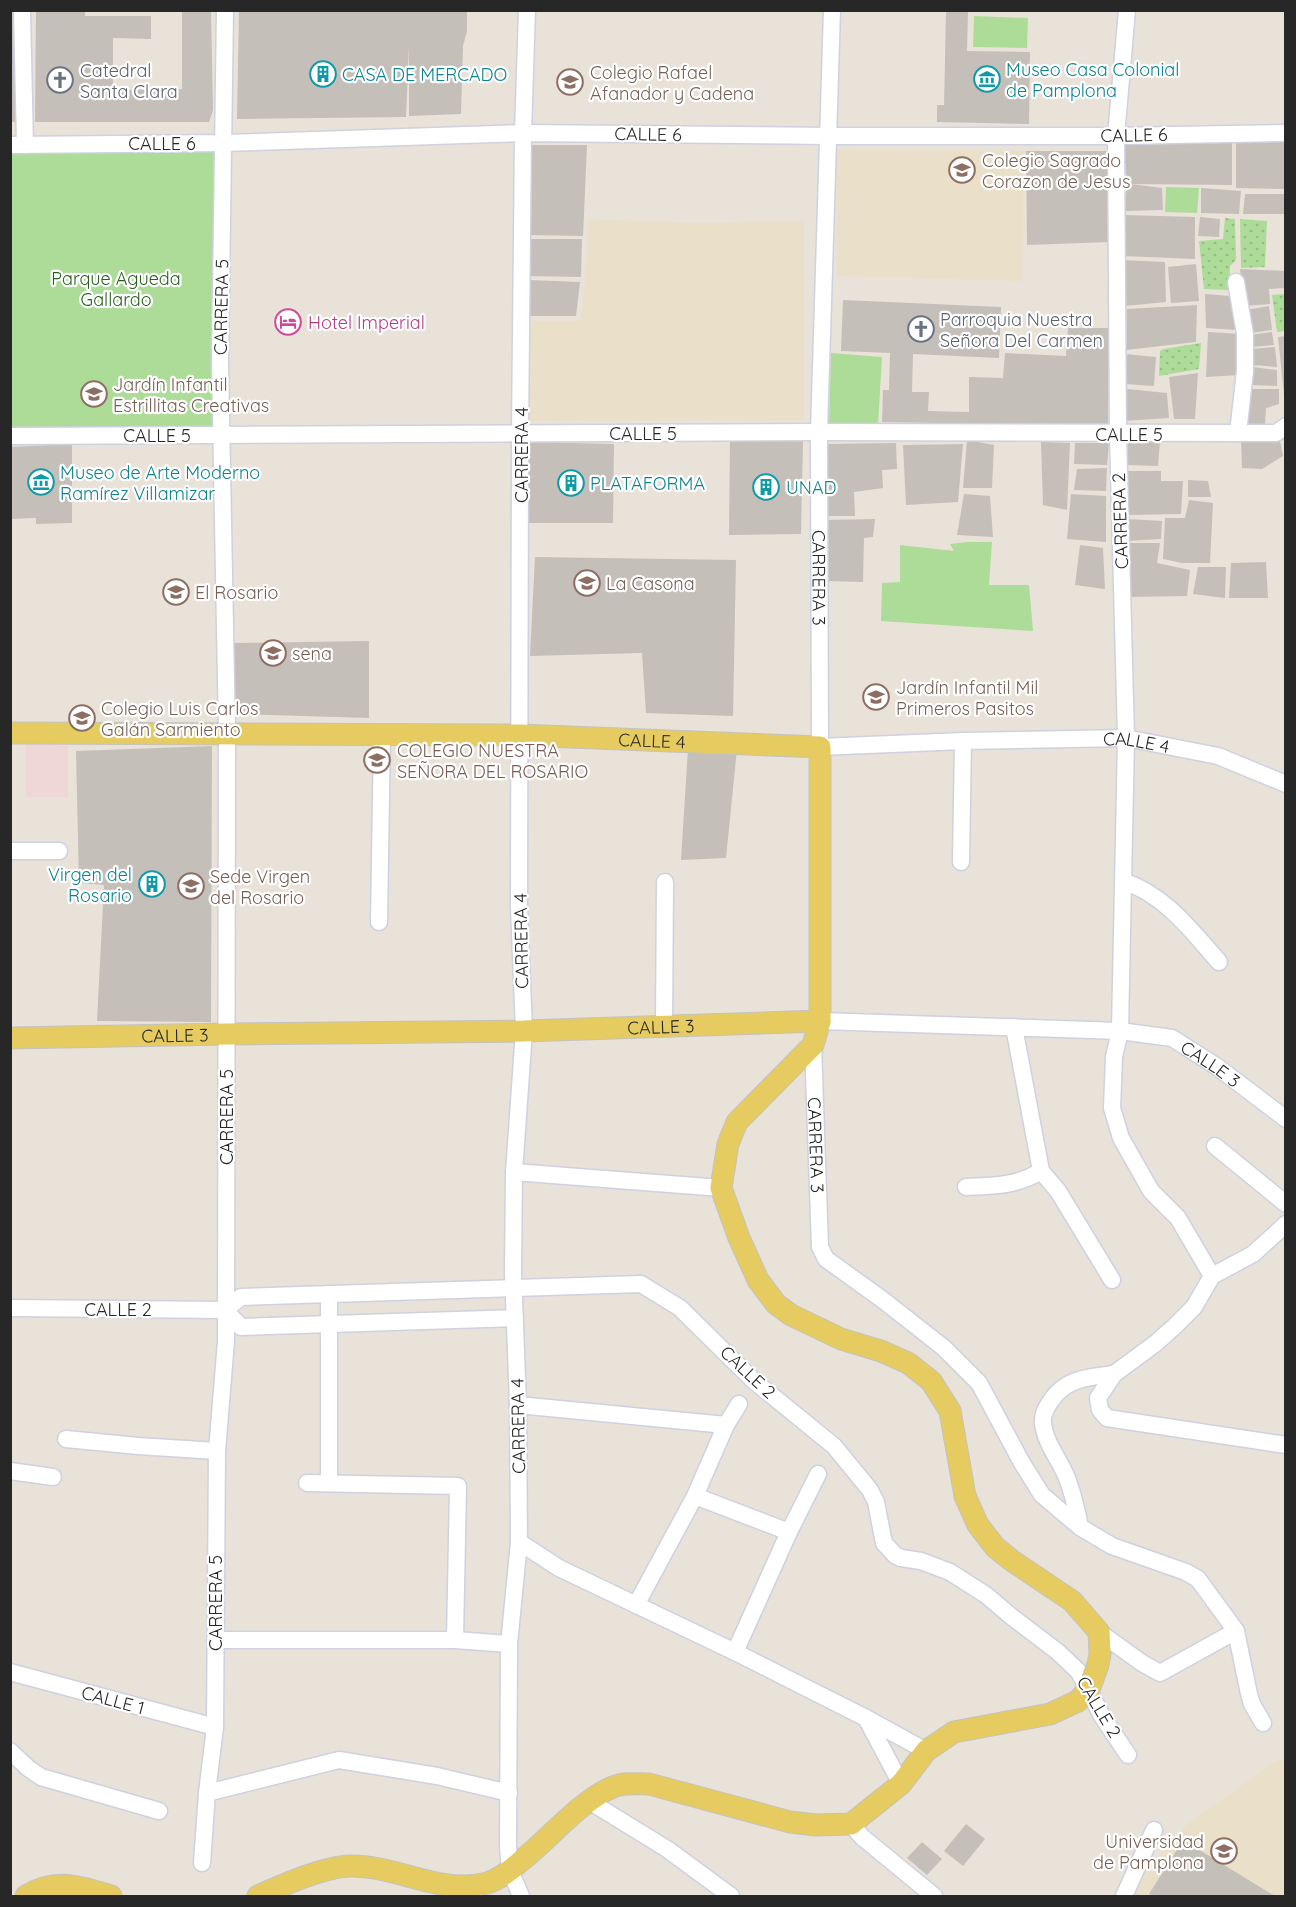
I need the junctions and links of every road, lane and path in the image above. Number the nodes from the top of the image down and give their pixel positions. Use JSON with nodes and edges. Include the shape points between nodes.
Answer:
{"nodes":[{"id":1,"x":22,"y":10,"type":"edge"},
{"id":2,"x":225,"y":10,"type":"edge"},
{"id":3,"x":527,"y":10,"type":"edge"},
{"id":4,"x":832,"y":10,"type":"edge"},
{"id":5,"x":1127,"y":10,"type":"edge"},
{"id":6,"x":523,"y":133,"type":"junction"},
{"id":7,"x":1286,"y":133,"type":"edge"},
{"id":8,"x":829,"y":136,"type":"junction"},
{"id":9,"x":1116,"y":136,"type":"junction"},
{"id":10,"x":223,"y":143,"type":"junction"},
{"id":11,"x":18,"y":145,"type":"edge"},
{"id":12,"x":1236,"y":282,"type":"dead end"},
{"id":13,"x":1281,"y":429,"type":"edge"},
{"id":14,"x":819,"y":432,"type":"junction"},
{"id":15,"x":520,"y":433,"type":"junction"},
{"id":16,"x":1238,"y":433,"type":"junction"},
{"id":17,"x":1118,"y":434,"type":"junction"},
{"id":18,"x":220,"y":435,"type":"junction"},
{"id":19,"x":10,"y":436,"type":"edge"},
{"id":20,"x":10,"y":733,"type":"edge"},
{"id":21,"x":227,"y":733,"type":"junction"},
{"id":22,"x":382,"y":734,"type":"junction"},
{"id":23,"x":520,"y":735,"type":"junction"},
{"id":24,"x":1126,"y":738,"type":"junction"},
{"id":25,"x":963,"y":741,"type":"junction"},
{"id":26,"x":820,"y":747,"type":"junction"},
{"id":27,"x":1286,"y":784,"type":"edge"},
{"id":28,"x":10,"y":851,"type":"edge"},
{"id":29,"x":58,"y":851,"type":"dead end"},
{"id":30,"x":961,"y":862,"type":"dead end"},
{"id":31,"x":1123,"y":881,"type":"junction"},
{"id":32,"x":665,"y":882,"type":"dead end"},
{"id":33,"x":379,"y":922,"type":"dead end"},
{"id":34,"x":1219,"y":962,"type":"dead end"},
{"id":35,"x":820,"y":1021,"type":"junction"},
{"id":36,"x":664,"y":1026,"type":"junction"},
{"id":37,"x":1014,"y":1027,"type":"junction"},
{"id":38,"x":524,"y":1031,"type":"junction"},
{"id":39,"x":1120,"y":1031,"type":"junction"},
{"id":40,"x":227,"y":1034,"type":"junction"},
{"id":41,"x":10,"y":1038,"type":"edge"},
{"id":42,"x":813,"y":1045,"type":"junction"},
{"id":43,"x":1286,"y":1119,"type":"edge"},
{"id":44,"x":1215,"y":1146,"type":"dead end"},
{"id":45,"x":514,"y":1172,"type":"junction"},
{"id":46,"x":1041,"y":1172,"type":"junction"},
{"id":47,"x":966,"y":1186,"type":"dead end"},
{"id":48,"x":721,"y":1188,"type":"junction"},
{"id":49,"x":1286,"y":1204,"type":"edge"},
{"id":50,"x":1286,"y":1224,"type":"edge"},
{"id":51,"x":1212,"y":1276,"type":"junction"},
{"id":52,"x":1112,"y":1280,"type":"dead end"},
{"id":53,"x":513,"y":1287,"type":"junction"},
{"id":54,"x":329,"y":1294,"type":"junction"},
{"id":55,"x":10,"y":1308,"type":"edge"},
{"id":56,"x":225,"y":1310,"type":"junction"},
{"id":57,"x":515,"y":1318,"type":"junction"},
{"id":58,"x":331,"y":1324,"type":"junction"},
{"id":59,"x":1114,"y":1374,"type":"junction"},
{"id":60,"x":739,"y":1404,"type":"dead end"},
{"id":61,"x":518,"y":1405,"type":"junction"},
{"id":62,"x":726,"y":1425,"type":"junction"},
{"id":63,"x":66,"y":1439,"type":"dead end"},
{"id":64,"x":1286,"y":1445,"type":"edge"},
{"id":65,"x":217,"y":1452,"type":"junction"},
{"id":66,"x":10,"y":1471,"type":"edge"},
{"id":67,"x":818,"y":1474,"type":"dead end"},
{"id":68,"x":53,"y":1477,"type":"dead end"},
{"id":69,"x":307,"y":1483,"type":"dead end"},
{"id":70,"x":329,"y":1483,"type":"junction"},
{"id":71,"x":695,"y":1496,"type":"junction"},
{"id":72,"x":1080,"y":1527,"type":"junction"},
{"id":73,"x":789,"y":1532,"type":"junction"},
{"id":74,"x":519,"y":1542,"type":"junction"},
{"id":75,"x":636,"y":1605,"type":"junction"},
{"id":76,"x":1236,"y":1631,"type":"junction"},
{"id":77,"x":1099,"y":1632,"type":"junction"},
{"id":78,"x":215,"y":1640,"type":"junction"},
{"id":79,"x":455,"y":1640,"type":"junction"},
{"id":80,"x":509,"y":1644,"type":"junction"},
{"id":81,"x":735,"y":1652,"type":"junction"},
{"id":82,"x":10,"y":1672,"type":"edge"},
{"id":83,"x":866,"y":1718,"type":"junction"},
{"id":84,"x":1263,"y":1723,"type":"dead end"},
{"id":85,"x":215,"y":1727,"type":"junction"},
{"id":86,"x":926,"y":1750,"type":"junction"},
{"id":87,"x":10,"y":1751,"type":"edge"},
{"id":88,"x":1128,"y":1755,"type":"dead end"},
{"id":89,"x":901,"y":1784,"type":"junction"},
{"id":90,"x":207,"y":1792,"type":"junction"},
{"id":91,"x":509,"y":1793,"type":"junction"},
{"id":92,"x":589,"y":1801,"type":"junction"},
{"id":93,"x":159,"y":1811,"type":"dead end"},
{"id":94,"x":851,"y":1824,"type":"junction"},
{"id":95,"x":1154,"y":1830,"type":"dead end"},
{"id":96,"x":202,"y":1863,"type":"dead end"},
{"id":97,"x":510,"y":1870,"type":"junction"},
{"id":98,"x":26,"y":1896,"type":"edge"},
{"id":99,"x":111,"y":1896,"type":"edge"},
{"id":100,"x":258,"y":1896,"type":"edge"},
{"id":101,"x":521,"y":1896,"type":"edge"},
{"id":102,"x":731,"y":1896,"type":"edge"},
{"id":103,"x":934,"y":1896,"type":"edge"},
{"id":104,"x":1124,"y":1896,"type":"edge"}],
"edges":[{"from":1,"to":11,"type":"street"},
{"from":2,"to":10,"type":"street","name":"CARRERA 5"},
{"from":3,"to":6,"type":"street","name":"CARRERA 4"},
{"from":4,"to":8,"type":"street","name":"CARRERA 3"},
{"from":5,"to":9,"type":"street","name":"CARRERA 2"},
{"from":6,"to":8,"type":"street","name":"CALLE 6"},
{"from":6,"to":10,"type":"street","name":"CALLE 6"},
{"from":6,"to":15,"type":"street","name":"CARRERA 4"},
{"from":7,"to":9,"type":"street","name":"CALLE 6"},
{"from":8,"to":9,"type":"street","name":"CALLE 6"},
{"from":8,"to":14,"type":"street","name":"CARRERA 3"},
{"from":9,"to":17,"type":"street","name":"CARRERA 2"},
{"from":10,"to":11,"type":"street","name":"CALLE 6"},
{"from":10,"to":18,"type":"street","name":"CARRERA 5"},
{"from":12,"to":16,"type":"street","via":[[1245,334]]},
{"from":13,"to":16,"type":"street","name":"CALLE 5"},
{"from":14,"to":15,"type":"street","name":"CALLE 5"},
{"from":14,"to":17,"type":"street","name":"CALLE 5"},
{"from":14,"to":26,"type":"street","name":"CARRERA 3"},
{"from":15,"to":18,"type":"street","name":"CALLE 5"},
{"from":15,"to":23,"type":"street","name":"CARRERA 4"},
{"from":16,"to":17,"type":"street","name":"CALLE 5"},
{"from":17,"to":24,"type":"street","name":"CARRERA 2"},
{"from":18,"to":19,"type":"street","name":"CALLE 5"},
{"from":18,"to":21,"type":"street","name":"CARRERA 5"},
{"from":20,"to":21,"type":"main road","name":"CALLE 4"},
{"from":21,"to":22,"type":"main road","name":"CALLE 4"},
{"from":21,"to":40,"type":"street","name":"CARRERA 5"},
{"from":22,"to":23,"type":"main road","name":"CALLE 4"},
{"from":22,"to":33,"type":"street"},
{"from":23,"to":26,"type":"main road","name":"CALLE 4"},
{"from":23,"to":38,"type":"street","name":"CARRERA 4","via":[[519,907]]},
{"from":24,"to":25,"type":"street","name":"CALLE 4"},
{"from":24,"to":27,"type":"street","name":"CALLE 4","via":[[1218,756]]},
{"from":24,"to":31,"type":"street","name":"CARRERA 2"},
{"from":25,"to":26,"type":"street","name":"CALLE 4"},
{"from":25,"to":30,"type":"street"},
{"from":26,"to":35,"type":"main road","name":"CARRERA 3"},
{"from":28,"to":29,"type":"street"},
{"from":31,"to":34,"type":"street","via":[[1140,887],[1172,909]]},
{"from":31,"to":39,"type":"street","name":"CARRERA 2"},
{"from":32,"to":36,"type":"street"},
{"from":35,"to":36,"type":"main road","name":"CALLE 3"},
{"from":35,"to":37,"type":"street","name":"CALLE 3"},
{"from":35,"to":42,"type":"main road","name":"CARRERA 3"},
{"from":36,"to":38,"type":"main road","name":"CALLE 3"},
{"from":37,"to":39,"type":"street","name":"CALLE 3"},
{"from":37,"to":46,"type":"street"},
{"from":38,"to":40,"type":"main road","name":"CALLE 3"},
{"from":38,"to":45,"type":"street","name":"CARRERA 4"},
{"from":39,"to":43,"type":"street","name":"CALLE 3","via":[[1172,1038]]},
{"from":39,"to":51,"type":"street","name":"CARRERA 2","via":[[1114,1057],[1112,1108],[1121,1138],[1151,1191],[1178,1218]]},
{"from":40,"to":41,"type":"main road","name":"CALLE 3"},
{"from":40,"to":56,"type":"street","name":"CARRERA 5"},
{"from":42,"to":48,"type":"main road","via":[[737,1122],[728,1144]]},
{"from":42,"to":72,"type":"street","name":"CARRERA 3","via":[[820,1247],[826,1259],[944,1348],[979,1383],[1042,1495]]},
{"from":44,"to":49,"type":"street"},
{"from":45,"to":48,"type":"street"},
{"from":45,"to":53,"type":"street","name":"CARRERA 4"},
{"from":46,"to":47,"type":"street","via":[[1021,1182],[1000,1186]]},
{"from":46,"to":52,"type":"street","via":[[1059,1191]]},
{"from":48,"to":77,"type":"main road","via":[[758,1280],[776,1304],[835,1336],[908,1363],[931,1381],[950,1411],[965,1496],[978,1525],[1011,1560],[1072,1601]]},
{"from":50,"to":51,"type":"street","via":[[1253,1254]]},
{"from":51,"to":59,"type":"street","via":[[1194,1307],[1175,1326]]},
{"from":53,"to":54,"type":"street","name":"CALLE 2"},
{"from":53,"to":57,"type":"street","name":"CARRERA 4"},
{"from":53,"to":88,"type":"street","name":"CALLE 2","via":[[641,1284],[680,1308],[754,1381],[834,1446],[870,1490],[884,1543],[895,1555],[950,1572],[1059,1652],[1079,1672]]},
{"from":54,"to":56,"type":"street","name":"CALLE 2","via":[[241,1297]]},
{"from":54,"to":58,"type":"street"},
{"from":55,"to":56,"type":"street","name":"CALLE 2"},
{"from":56,"to":58,"type":"street","via":[[241,1327]]},
{"from":56,"to":65,"type":"street","name":"CARRERA 5"},
{"from":57,"to":58,"type":"street"},
{"from":57,"to":61,"type":"street","name":"CARRERA 4"},
{"from":58,"to":70,"type":"street"},
{"from":59,"to":64,"type":"street","via":[[1098,1398],[1100,1410],[1107,1418]]},
{"from":59,"to":72,"type":"street","via":[[1065,1385],[1044,1414],[1043,1423],[1066,1476]]},
{"from":60,"to":62,"type":"street"},
{"from":61,"to":62,"type":"street"},
{"from":61,"to":74,"type":"street","name":"CARRERA 4"},
{"from":62,"to":71,"type":"street"},
{"from":63,"to":65,"type":"street"},
{"from":65,"to":78,"type":"street","name":"CARRERA 5"},
{"from":66,"to":68,"type":"street"},
{"from":67,"to":73,"type":"street"},
{"from":69,"to":70,"type":"street"},
{"from":70,"to":79,"type":"street","via":[[458,1486]]},
{"from":71,"to":73,"type":"street"},
{"from":71,"to":75,"type":"street"},
{"from":72,"to":76,"type":"street","via":[[1112,1546],[1198,1579]]},
{"from":73,"to":81,"type":"street"},
{"from":74,"to":75,"type":"street","via":[[559,1568]]},
{"from":74,"to":80,"type":"street","name":"CARRERA 4"},
{"from":75,"to":81,"type":"street"},
{"from":76,"to":77,"type":"street","via":[[1160,1673]]},
{"from":76,"to":84,"type":"street","via":[[1249,1694]]},
{"from":77,"to":86,"type":"main road","bridge":true,"via":[[1098,1665],[1090,1688],[1078,1701],[1050,1714],[954,1732]]},
{"from":78,"to":79,"type":"street"},
{"from":78,"to":85,"type":"street","name":"CARRERA 5"},
{"from":79,"to":80,"type":"street"},
{"from":80,"to":91,"type":"street","name":"CARRERA 4"},
{"from":81,"to":83,"type":"street"},
{"from":82,"to":85,"type":"street","name":"CALLE 1"},
{"from":83,"to":86,"type":"street"},
{"from":83,"to":89,"type":"street"},
{"from":85,"to":90,"type":"street","name":"CARRERA 5"},
{"from":86,"to":89,"type":"main road"},
{"from":87,"to":93,"type":"street","via":[[41,1777]]},
{"from":89,"to":94,"type":"main road"},
{"from":90,"to":91,"type":"street","via":[[339,1760]]},
{"from":90,"to":96,"type":"street","name":"CARRERA 5"},
{"from":91,"to":97,"type":"street","name":"CARRERA 4"},
{"from":92,"to":94,"type":"main road","via":[[614,1786],[649,1784],[790,1822]]},
{"from":92,"to":97,"type":"main road"},
{"from":92,"to":102,"type":"street","via":[[667,1849]]},
{"from":94,"to":103,"type":"street"},
{"from":95,"to":104,"type":"street"},
{"from":97,"to":100,"type":"main road","via":[[489,1883],[456,1887],[381,1869],[348,1866]]},
{"from":97,"to":101,"type":"street"},
{"from":98,"to":99,"type":"main road","via":[[57,1885]]}]}
